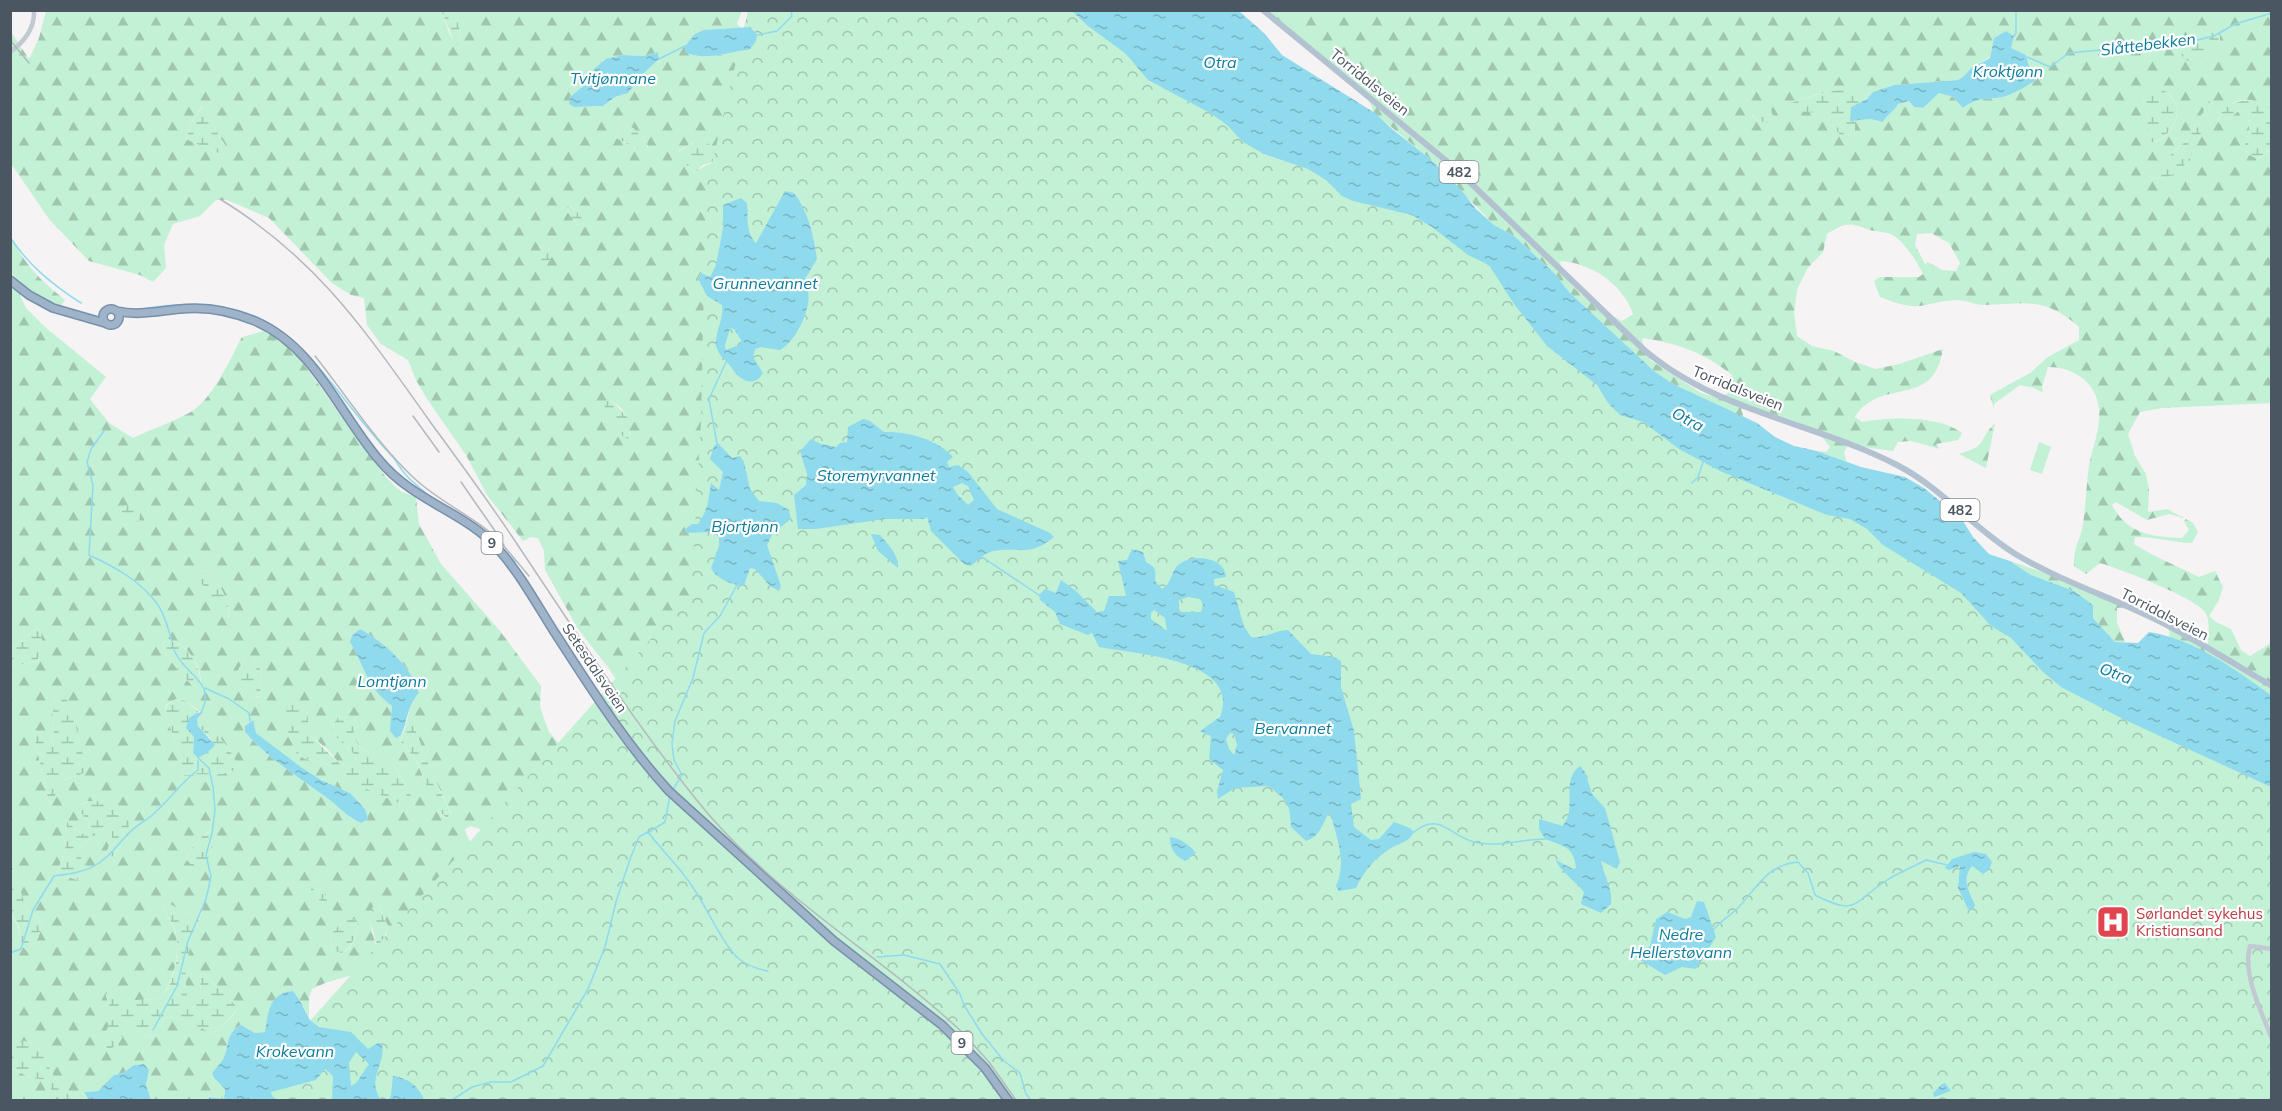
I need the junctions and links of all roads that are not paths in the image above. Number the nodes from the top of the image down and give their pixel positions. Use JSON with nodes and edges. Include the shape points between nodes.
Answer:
{"nodes":[{"id":1,"x":34,"y":10,"type":"edge"},
{"id":2,"x":1263,"y":10,"type":"edge"},
{"id":3,"x":10,"y":52,"type":"edge"},
{"id":4,"x":10,"y":280,"type":"edge"},
{"id":5,"x":117,"y":311,"type":"junction"},
{"id":6,"x":105,"y":312,"type":"junction"},
{"id":7,"x":145,"y":314,"type":"junction"},
{"id":8,"x":80,"y":316,"type":"junction"},
{"id":9,"x":119,"y":322,"type":"junction"},
{"id":10,"x":105,"y":323,"type":"junction"},
{"id":11,"x":2271,"y":686,"type":"edge"},
{"id":12,"x":2271,"y":949,"type":"edge"},
{"id":13,"x":2271,"y":1039,"type":"edge"},
{"id":14,"x":1008,"y":1101,"type":"edge"}],
"edges":[{"from":1,"to":3,"type":"street","via":[[29,33]]},
{"from":2,"to":11,"type":"main road","name":"Torridalsveien","number":"482","via":[[1455,168],[1642,348],[1673,373],[1720,397],[1895,464],[1929,484],[2032,564],[2166,624]]},
{"from":4,"to":8,"type":"highway","number":"9","via":[[44,304]]},
{"from":5,"to":6,"type":"highway","number":"9"},
{"from":5,"to":7,"type":"highway","name":"Setesdalsveien","number":"9"},
{"from":5,"to":9,"type":"highway"},
{"from":6,"to":8,"type":"highway","number":"9"},
{"from":6,"to":10,"type":"highway"},
{"from":7,"to":9,"type":"highway","name":"Setesdalsveien","number":"9"},
{"from":7,"to":14,"type":"highway","name":"Setesdalsveien","number":"9","via":[[198,308],[227,312],[264,325],[292,344],[388,471],[418,496],[480,532],[501,553],[605,709],[669,791],[820,929],[949,1031],[985,1068]]},
{"from":8,"to":10,"type":"highway","number":"9"},
{"from":9,"to":10,"type":"highway","number":"9","via":[[111,326]]},
{"from":12,"to":13,"type":"street","via":[[2250,946],[2248,956],[2251,981]]}]}
